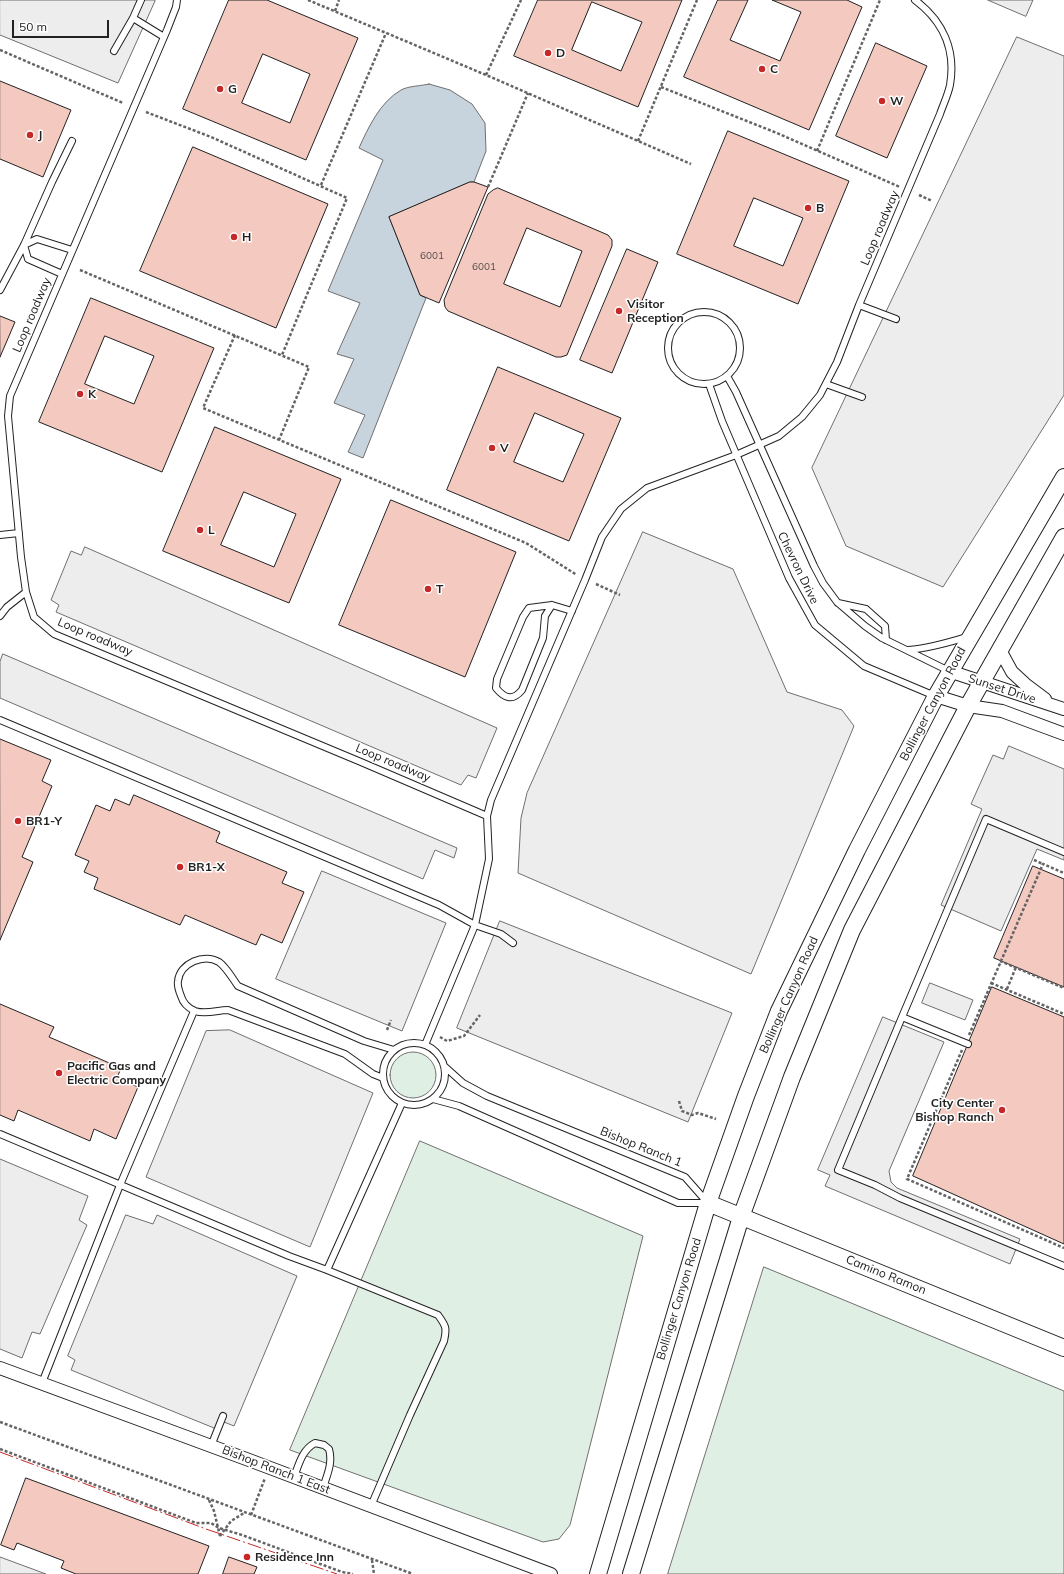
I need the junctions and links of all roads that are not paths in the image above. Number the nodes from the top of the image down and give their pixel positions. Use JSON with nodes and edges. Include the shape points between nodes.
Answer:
{"nodes":[{"id":1,"x":141,"y":0,"type":"edge"},
{"id":2,"x":177,"y":0,"type":"edge"},
{"id":3,"x":915,"y":0,"type":"edge"},
{"id":4,"x":133,"y":18,"type":"junction"},
{"id":5,"x":164,"y":36,"type":"junction"},
{"id":6,"x":114,"y":51,"type":"dead end"},
{"id":7,"x":72,"y":141,"type":"dead end"},
{"id":8,"x":24,"y":245,"type":"junction"},
{"id":9,"x":72,"y":250,"type":"junction"},
{"id":10,"x":62,"y":274,"type":"junction"},
{"id":11,"x":0,"y":290,"type":"edge"},
{"id":12,"x":859,"y":305,"type":"junction"},
{"id":13,"x":896,"y":319,"type":"dead end"},
{"id":14,"x":727,"y":376,"type":"junction"},
{"id":15,"x":709,"y":384,"type":"junction"},
{"id":16,"x":826,"y":384,"type":"junction"},
{"id":17,"x":862,"y":397,"type":"dead end"},
{"id":18,"x":759,"y":445,"type":"junction"},
{"id":19,"x":736,"y":455,"type":"junction"},
{"id":20,"x":1064,"y":477,"type":"edge"},
{"id":21,"x":19,"y":533,"type":"junction"},
{"id":22,"x":0,"y":535,"type":"edge"},
{"id":23,"x":1064,"y":537,"type":"edge"},
{"id":24,"x":26,"y":592,"type":"junction"},
{"id":25,"x":837,"y":602,"type":"junction"},
{"id":26,"x":552,"y":605,"type":"junction"},
{"id":27,"x":572,"y":611,"type":"junction"},
{"id":28,"x":0,"y":616,"type":"edge"},
{"id":29,"x":970,"y":637,"type":"junction"},
{"id":30,"x":886,"y":640,"type":"junction"},
{"id":31,"x":905,"y":650,"type":"junction"},
{"id":32,"x":1000,"y":650,"type":"junction"},
{"id":33,"x":949,"y":672,"type":"junction"},
{"id":34,"x":981,"y":683,"type":"junction"},
{"id":35,"x":936,"y":696,"type":"junction"},
{"id":36,"x":968,"y":706,"type":"junction"},
{"id":37,"x":1059,"y":708,"type":"edge"},
{"id":38,"x":0,"y":720,"type":"edge"},
{"id":39,"x":1064,"y":734,"type":"edge"},
{"id":40,"x":487,"y":816,"type":"junction"},
{"id":41,"x":1064,"y":852,"type":"edge"},
{"id":42,"x":475,"y":925,"type":"junction"},
{"id":43,"x":513,"y":943,"type":"dead end"},
{"id":44,"x":194,"y":1011,"type":"junction"},
{"id":45,"x":902,"y":1017,"type":"junction"},
{"id":46,"x":967,"y":1044,"type":"road end"},
{"id":47,"x":425,"y":1045,"type":"junction"},
{"id":48,"x":394,"y":1050,"type":"junction"},
{"id":49,"x":444,"y":1066,"type":"junction"},
{"id":50,"x":383,"y":1078,"type":"junction"},
{"id":51,"x":433,"y":1099,"type":"junction"},
{"id":52,"x":402,"y":1103,"type":"junction"},
{"id":53,"x":0,"y":1134,"type":"edge"},
{"id":54,"x":120,"y":1185,"type":"junction"},
{"id":55,"x":708,"y":1203,"type":"junction"},
{"id":56,"x":741,"y":1217,"type":"junction"},
{"id":57,"x":1064,"y":1266,"type":"edge"},
{"id":58,"x":327,"y":1270,"type":"junction"},
{"id":59,"x":1064,"y":1348,"type":"edge"},
{"id":60,"x":0,"y":1368,"type":"edge"},
{"id":61,"x":42,"y":1383,"type":"junction"},
{"id":62,"x":223,"y":1416,"type":"dead end"},
{"id":63,"x":211,"y":1446,"type":"junction"},
{"id":64,"x":294,"y":1477,"type":"junction"},
{"id":65,"x":322,"y":1488,"type":"junction"},
{"id":66,"x":372,"y":1506,"type":"junction"},
{"id":67,"x":551,"y":1574,"type":"edge"},
{"id":68,"x":598,"y":1574,"type":"edge"},
{"id":69,"x":631,"y":1574,"type":"edge"}],
"edges":[{"from":1,"to":4,"type":"lane"},
{"from":2,"to":5,"type":"lane","name":"Loop roadway"},
{"from":3,"to":12,"type":"lane","name":"Loop roadway","via":[[939,22],[948,41],[951,62],[950,85]]},
{"from":4,"to":5,"type":"lane"},
{"from":4,"to":6,"type":"lane"},
{"from":5,"to":9,"type":"lane","name":"Loop roadway"},
{"from":7,"to":8,"type":"lane"},
{"from":8,"to":9,"type":"lane","via":[[37,239]]},
{"from":8,"to":10,"type":"lane","via":[[28,259]]},
{"from":8,"to":11,"type":"lane"},
{"from":9,"to":10,"type":"lane","name":"Loop roadway"},
{"from":10,"to":21,"type":"lane","name":"Loop roadway","via":[[10,396],[8,416]]},
{"from":12,"to":13,"type":"lane"},
{"from":12,"to":16,"type":"lane","name":"Loop roadway"},
{"from":14,"to":15,"type":"lane"},
{"from":14,"to":15,"type":"lane","via":[[735,367],[740,355],[736,331],[729,321],[719,314],[707,311],[694,312],[674,326],[667,349],[669,361],[685,380]]},
{"from":14,"to":18,"type":"lane","name":"Chevron Drive"},
{"from":15,"to":19,"type":"lane","name":"Chevron Drive"},
{"from":16,"to":17,"type":"lane"},
{"from":16,"to":18,"type":"lane","name":"Loop roadway","via":[[802,417],[779,436]]},
{"from":18,"to":19,"type":"lane","name":"Loop roadway"},
{"from":18,"to":25,"type":"lane","name":"Chevron Drive","via":[[814,566],[823,584]]},
{"from":19,"to":27,"type":"lane","name":"Loop roadway","via":[[647,488],[621,509],[602,537]]},
{"from":19,"to":35,"type":"lane","name":"Chevron Drive","via":[[788,578],[815,625],[864,666]]},
{"from":20,"to":29,"type":"main road","name":"Bollinger Canyon Road"},
{"from":21,"to":22,"type":"lane"},
{"from":21,"to":24,"type":"lane","name":"Loop roadway"},
{"from":23,"to":32,"type":"main road"},
{"from":24,"to":28,"type":"lane"},
{"from":24,"to":40,"type":"lane","name":"Loop roadway","via":[[34,617],[54,634]]},
{"from":25,"to":30,"type":"lane","name":"Chevron Drive"},
{"from":25,"to":30,"type":"lane","via":[[866,609],[886,626]]},
{"from":26,"to":26,"type":"lane","via":[[529,608],[523,617],[497,679],[496,688],[506,697],[512,698],[522,690],[543,638],[545,616]]},
{"from":26,"to":27,"type":"lane"},
{"from":27,"to":40,"type":"lane","name":"Loop roadway","via":[[491,800]]},
{"from":29,"to":31,"type":"lane","via":[[922,649]]},
{"from":29,"to":33,"type":"main road","name":"Bollinger Canyon Road"},
{"from":30,"to":31,"type":"lane","name":"Chevron Drive"},
{"from":31,"to":33,"type":"lane","name":"Chevron Drive"},
{"from":32,"to":34,"type":"main road"},
{"from":32,"to":37,"type":"street","name":"Sunset Drive","via":[[1012,672]]},
{"from":33,"to":34,"type":"street","name":"Sunset Drive"},
{"from":33,"to":35,"type":"main road","name":"Bollinger Canyon Road"},
{"from":34,"to":36,"type":"main road"},
{"from":34,"to":37,"type":"street","name":"Sunset Drive"},
{"from":35,"to":36,"type":"street","name":"Sunset Drive"},
{"from":35,"to":55,"type":"main road","name":"Bollinger Canyon Road","via":[[857,850],[779,1011]]},
{"from":36,"to":39,"type":"street","name":"Sunset Drive","via":[[1002,711]]},
{"from":36,"to":56,"type":"main road","via":[[852,930],[792,1077]]},
{"from":38,"to":42,"type":"lane","via":[[439,905]]},
{"from":40,"to":42,"type":"lane","name":"Loop roadway","via":[[489,858]]},
{"from":41,"to":45,"type":"lane","via":[[986,819]]},
{"from":42,"to":43,"type":"lane","via":[[501,934]]},
{"from":42,"to":47,"type":"lane","name":"Loop roadway"},
{"from":44,"to":48,"type":"lane","via":[[182,1000],[178,981],[181,972],[193,962],[211,958],[227,969],[238,986],[364,1041]]},
{"from":44,"to":50,"type":"lane","via":[[209,1013],[228,1010],[345,1054]]},
{"from":44,"to":54,"type":"lane"},
{"from":45,"to":46,"type":"lane"},
{"from":45,"to":57,"type":"lane","via":[[838,1170]]},
{"from":47,"to":48,"type":"lane","via":[[412,1043]]},
{"from":47,"to":49,"type":"lane","via":[[437,1053]]},
{"from":48,"to":50,"type":"lane","via":[[384,1065]]},
{"from":49,"to":51,"type":"lane","via":[[444,1081],[440,1092]]},
{"from":49,"to":55,"type":"lane","name":"Bishop Ranch 1","via":[[463,1083],[486,1096],[685,1177]]},
{"from":50,"to":52,"type":"lane","via":[[389,1093]]},
{"from":51,"to":52,"type":"lane","via":[[419,1105]]},
{"from":51,"to":55,"type":"lane","via":[[459,1106],[678,1203]]},
{"from":52,"to":58,"type":"lane"},
{"from":53,"to":54,"type":"lane"},
{"from":54,"to":58,"type":"lane"},
{"from":54,"to":61,"type":"lane"},
{"from":55,"to":56,"type":"main road","name":"Camino Ramon"},
{"from":55,"to":68,"type":"main road","name":"Bollinger Canyon Road"},
{"from":56,"to":59,"type":"main road","name":"Camino Ramon"},
{"from":56,"to":69,"type":"main road"},
{"from":58,"to":66,"type":"lane","via":[[438,1316],[445,1324],[444,1341]]},
{"from":60,"to":61,"type":"street","name":"Bishop Ranch 1 East"},
{"from":61,"to":63,"type":"street","name":"Bishop Ranch 1 East"},
{"from":62,"to":63,"type":"lane"},
{"from":63,"to":64,"type":"street","name":"Bishop Ranch 1 East"},
{"from":64,"to":65,"type":"street","name":"Bishop Ranch 1 East"},
{"from":64,"to":65,"type":"lane","via":[[309,1446],[315,1443],[324,1445],[329,1449],[331,1464]]},
{"from":65,"to":66,"type":"street","name":"Bishop Ranch 1 East"},
{"from":66,"to":67,"type":"street","name":"Bishop Ranch 1 East"}]}
